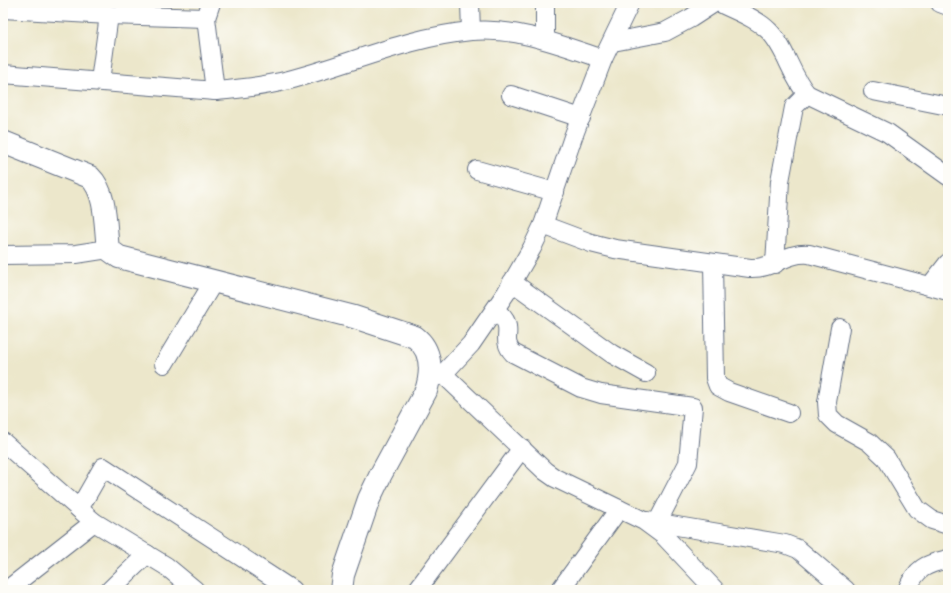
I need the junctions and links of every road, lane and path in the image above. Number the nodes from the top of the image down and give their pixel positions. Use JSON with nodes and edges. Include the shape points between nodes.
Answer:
{"nodes":[{"id":1,"x":470,"y":3,"type":"edge"},
{"id":2,"x":545,"y":3,"type":"edge"},
{"id":3,"x":630,"y":3,"type":"edge"},
{"id":4,"x":714,"y":3,"type":"edge"},
{"id":5,"x":720,"y":3,"type":"edge"},
{"id":6,"x":940,"y":3,"type":"edge"},
{"id":7,"x":948,"y":6,"type":"edge"},
{"id":8,"x":3,"y":9,"type":"edge"},
{"id":9,"x":208,"y":11,"type":"edge"},
{"id":10,"x":109,"y":16,"type":"junction"},
{"id":11,"x":471,"y":31,"type":"junction"},
{"id":12,"x":545,"y":40,"type":"junction"},
{"id":13,"x":613,"y":42,"type":"junction"},
{"id":14,"x":603,"y":59,"type":"junction"},
{"id":15,"x":3,"y":74,"type":"edge"},
{"id":16,"x":100,"y":81,"type":"junction"},
{"id":17,"x":214,"y":91,"type":"junction"},
{"id":18,"x":872,"y":92,"type":"dead end"},
{"id":19,"x":807,"y":94,"type":"junction"},
{"id":20,"x":511,"y":95,"type":"dead end"},
{"id":21,"x":948,"y":106,"type":"edge"},
{"id":22,"x":581,"y":118,"type":"junction"},
{"id":23,"x":3,"y":142,"type":"edge"},
{"id":24,"x":477,"y":170,"type":"dead end"},
{"id":25,"x":948,"y":176,"type":"edge"},
{"id":26,"x":555,"y":192,"type":"junction"},
{"id":27,"x":543,"y":225,"type":"junction"},
{"id":28,"x":108,"y":249,"type":"junction"},
{"id":29,"x":3,"y":255,"type":"edge"},
{"id":30,"x":713,"y":263,"type":"junction"},
{"id":31,"x":948,"y":263,"type":"edge"},
{"id":32,"x":776,"y":264,"type":"junction"},
{"id":33,"x":214,"y":281,"type":"junction"},
{"id":34,"x":512,"y":282,"type":"junction"},
{"id":35,"x":930,"y":286,"type":"junction"},
{"id":36,"x":948,"y":291,"type":"edge"},
{"id":37,"x":495,"y":310,"type":"junction"},
{"id":38,"x":840,"y":328,"type":"dead end"},
{"id":39,"x":164,"y":364,"type":"dead end"},
{"id":40,"x":646,"y":372,"type":"dead end"},
{"id":41,"x":437,"y":377,"type":"junction"},
{"id":42,"x":789,"y":413,"type":"dead end"},
{"id":43,"x":3,"y":442,"type":"edge"},
{"id":44,"x":522,"y":448,"type":"junction"},
{"id":45,"x":79,"y":509,"type":"junction"},
{"id":46,"x":620,"y":509,"type":"junction"},
{"id":47,"x":94,"y":522,"type":"junction"},
{"id":48,"x":650,"y":522,"type":"junction"},
{"id":49,"x":948,"y":525,"type":"edge"},
{"id":50,"x":147,"y":554,"type":"junction"},
{"id":51,"x":948,"y":559,"type":"edge"},
{"id":52,"x":7,"y":590,"type":"edge"},
{"id":53,"x":110,"y":590,"type":"edge"},
{"id":54,"x":194,"y":590,"type":"edge"},
{"id":55,"x":292,"y":590,"type":"edge"},
{"id":56,"x":341,"y":590,"type":"edge"},
{"id":57,"x":417,"y":590,"type":"edge"},
{"id":58,"x":560,"y":590,"type":"edge"},
{"id":59,"x":715,"y":590,"type":"edge"},
{"id":60,"x":846,"y":590,"type":"edge"},
{"id":61,"x":907,"y":590,"type":"edge"}],
"edges":[{"from":1,"to":11,"type":"street"},
{"from":2,"to":12,"type":"street"},
{"from":3,"to":13,"type":"street"},
{"from":4,"to":13,"type":"street","via":[[665,32]]},
{"from":5,"to":19,"type":"street","via":[[769,31],[798,84]]},
{"from":6,"to":7,"type":"street"},
{"from":8,"to":10,"type":"street"},
{"from":9,"to":10,"type":"street"},
{"from":9,"to":17,"type":"street"},
{"from":10,"to":16,"type":"street"},
{"from":11,"to":12,"type":"street","via":[[515,33]]},
{"from":11,"to":17,"type":"street","via":[[412,41],[289,80]]},
{"from":12,"to":14,"type":"street"},
{"from":13,"to":14,"type":"street"},
{"from":14,"to":22,"type":"street"},
{"from":15,"to":16,"type":"street"},
{"from":16,"to":17,"type":"street"},
{"from":18,"to":21,"type":"street"},
{"from":19,"to":25,"type":"street","via":[[888,133]]},
{"from":19,"to":32,"type":"street","via":[[794,107],[780,181]]},
{"from":20,"to":22,"type":"street"},
{"from":22,"to":26,"type":"street"},
{"from":23,"to":28,"type":"street","via":[[90,177],[96,183],[101,194]]},
{"from":24,"to":26,"type":"street"},
{"from":26,"to":27,"type":"street"},
{"from":27,"to":30,"type":"street","via":[[591,243]]},
{"from":27,"to":34,"type":"street"},
{"from":28,"to":29,"type":"street","via":[[76,254]]},
{"from":28,"to":33,"type":"street","via":[[119,257]]},
{"from":30,"to":32,"type":"street","via":[[762,268]]},
{"from":30,"to":42,"type":"street","via":[[715,378],[718,386]]},
{"from":31,"to":35,"type":"street"},
{"from":32,"to":35,"type":"street","via":[[792,255],[809,254]]},
{"from":33,"to":39,"type":"street"},
{"from":33,"to":41,"type":"street","via":[[354,317],[415,337],[423,343]]},
{"from":34,"to":37,"type":"street"},
{"from":34,"to":40,"type":"street","via":[[606,350]]},
{"from":35,"to":36,"type":"street"},
{"from":37,"to":41,"type":"street","via":[[471,344]]},
{"from":37,"to":48,"type":"street","via":[[506,322],[507,348],[581,388],[601,394],[693,407],[688,463]]},
{"from":38,"to":49,"type":"street","via":[[827,402],[828,415],[837,424],[869,442],[886,458],[917,509],[932,520]]},
{"from":41,"to":44,"type":"street"},
{"from":41,"to":56,"type":"street","via":[[381,474],[343,575]]},
{"from":43,"to":45,"type":"street"},
{"from":44,"to":46,"type":"street","via":[[555,478]]},
{"from":44,"to":57,"type":"street"},
{"from":45,"to":47,"type":"street"},
{"from":45,"to":55,"type":"street","via":[[102,467]]},
{"from":46,"to":48,"type":"street"},
{"from":46,"to":58,"type":"street"},
{"from":47,"to":50,"type":"street"},
{"from":47,"to":52,"type":"street"},
{"from":48,"to":59,"type":"street"},
{"from":48,"to":60,"type":"street","via":[[785,544],[798,549]]},
{"from":50,"to":53,"type":"street"},
{"from":50,"to":54,"type":"street","via":[[166,566]]},
{"from":51,"to":61,"type":"street","via":[[932,562],[922,568]]}]}
